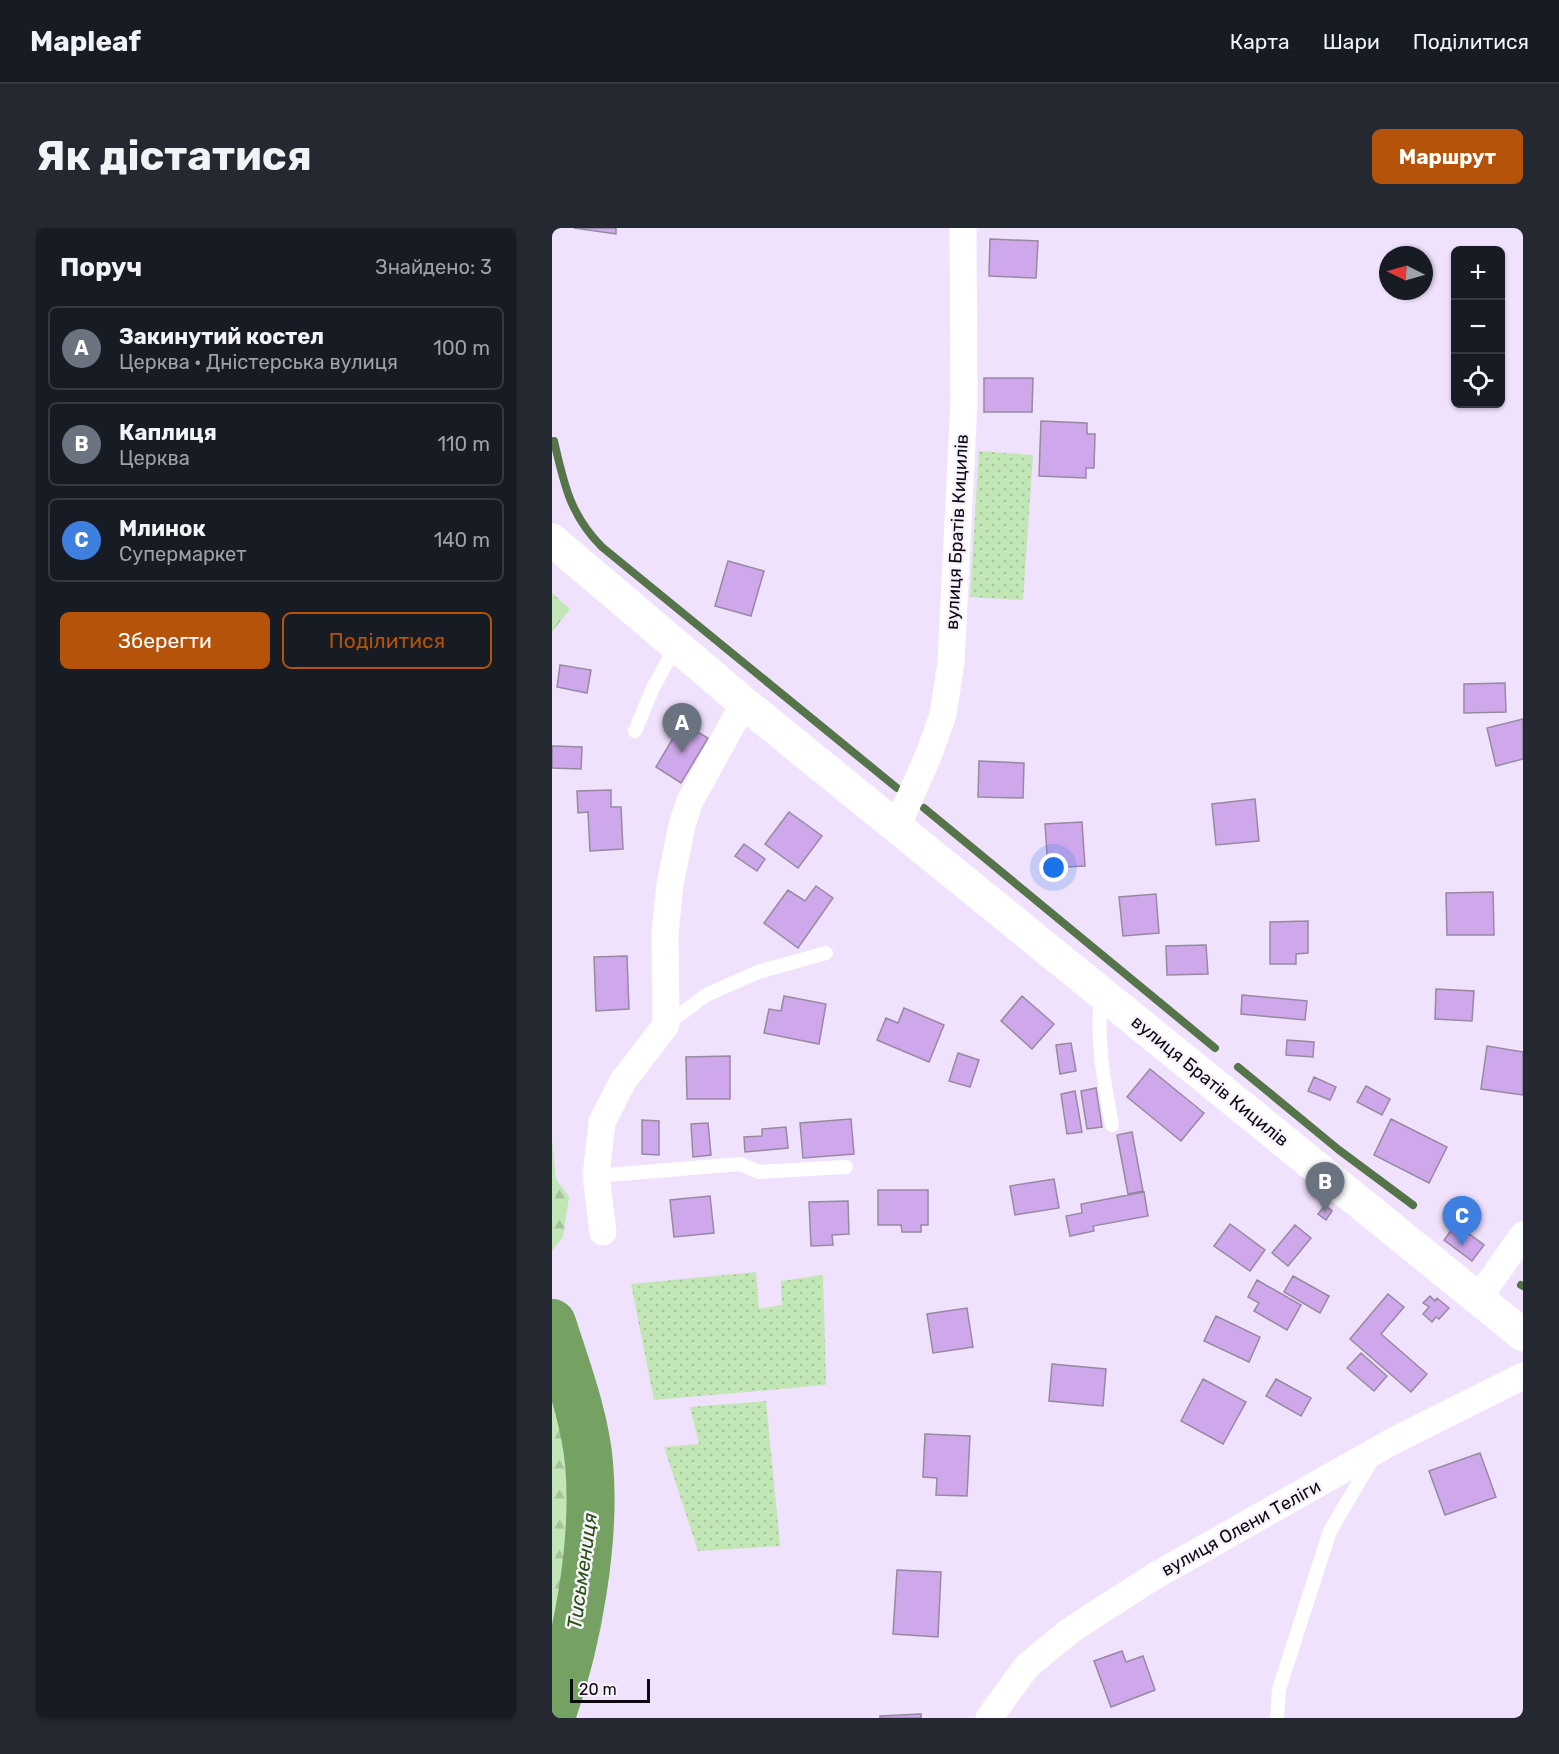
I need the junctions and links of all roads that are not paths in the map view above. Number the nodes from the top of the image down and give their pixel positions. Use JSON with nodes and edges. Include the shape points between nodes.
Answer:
{"nodes":[{"id":1,"x":963,"y":228,"type":"edge"},
{"id":2,"x":552,"y":540,"type":"edge"},
{"id":3,"x":676,"y":646,"type":"junction"},
{"id":4,"x":744,"y":703,"type":"junction"},
{"id":5,"x":635,"y":731,"type":"dead end"},
{"id":6,"x":897,"y":827,"type":"junction"},
{"id":7,"x":826,"y":953,"type":"dead end"},
{"id":8,"x":1101,"y":992,"type":"junction"},
{"id":9,"x":666,"y":1025,"type":"junction"},
{"id":10,"x":1112,"y":1125,"type":"dead end"},
{"id":11,"x":846,"y":1167,"type":"dead end"},
{"id":12,"x":596,"y":1176,"type":"junction"},
{"id":13,"x":603,"y":1233,"type":"dead end"},
{"id":14,"x":1523,"y":1235,"type":"edge"},
{"id":15,"x":1478,"y":1299,"type":"junction"},
{"id":16,"x":1523,"y":1335,"type":"edge"},
{"id":17,"x":1523,"y":1376,"type":"edge"},
{"id":18,"x":1378,"y":1451,"type":"junction"},
{"id":19,"x":990,"y":1718,"type":"edge"},
{"id":20,"x":1276,"y":1718,"type":"edge"}],
"edges":[{"from":1,"to":6,"type":"street","name":"вулиця Братів Кицилів","via":[[964,402],[951,662],[943,715]]},
{"from":2,"to":3,"type":"street","name":"вулиця Братів Кицилів"},
{"from":3,"to":4,"type":"street","name":"вулиця Братів Кицилів"},
{"from":3,"to":5,"type":"lane"},
{"from":4,"to":6,"type":"street","name":"вулиця Братів Кицилів"},
{"from":4,"to":9,"type":"street","via":[[690,801],[682,825],[669,884]]},
{"from":6,"to":8,"type":"street","name":"вулиця Братів Кицилів"},
{"from":7,"to":9,"type":"lane","via":[[758,972],[706,995]]},
{"from":8,"to":10,"type":"lane","via":[[1101,1065]]},
{"from":8,"to":15,"type":"street","name":"вулиця Братів Кицилів"},
{"from":9,"to":12,"type":"street","via":[[623,1081],[602,1122]]},
{"from":11,"to":12,"type":"lane","via":[[759,1172],[740,1164]]},
{"from":12,"to":13,"type":"street"},
{"from":14,"to":15,"type":"street"},
{"from":15,"to":16,"type":"street","name":"вулиця Братів Кицилів"},
{"from":17,"to":18,"type":"street","name":"вулиця Олени Теліги"},
{"from":18,"to":19,"type":"street","name":"вулиця Олени Теліги","via":[[1153,1577],[1071,1630],[1027,1666]]},
{"from":18,"to":20,"type":"lane","via":[[1330,1531],[1279,1689]]}]}
